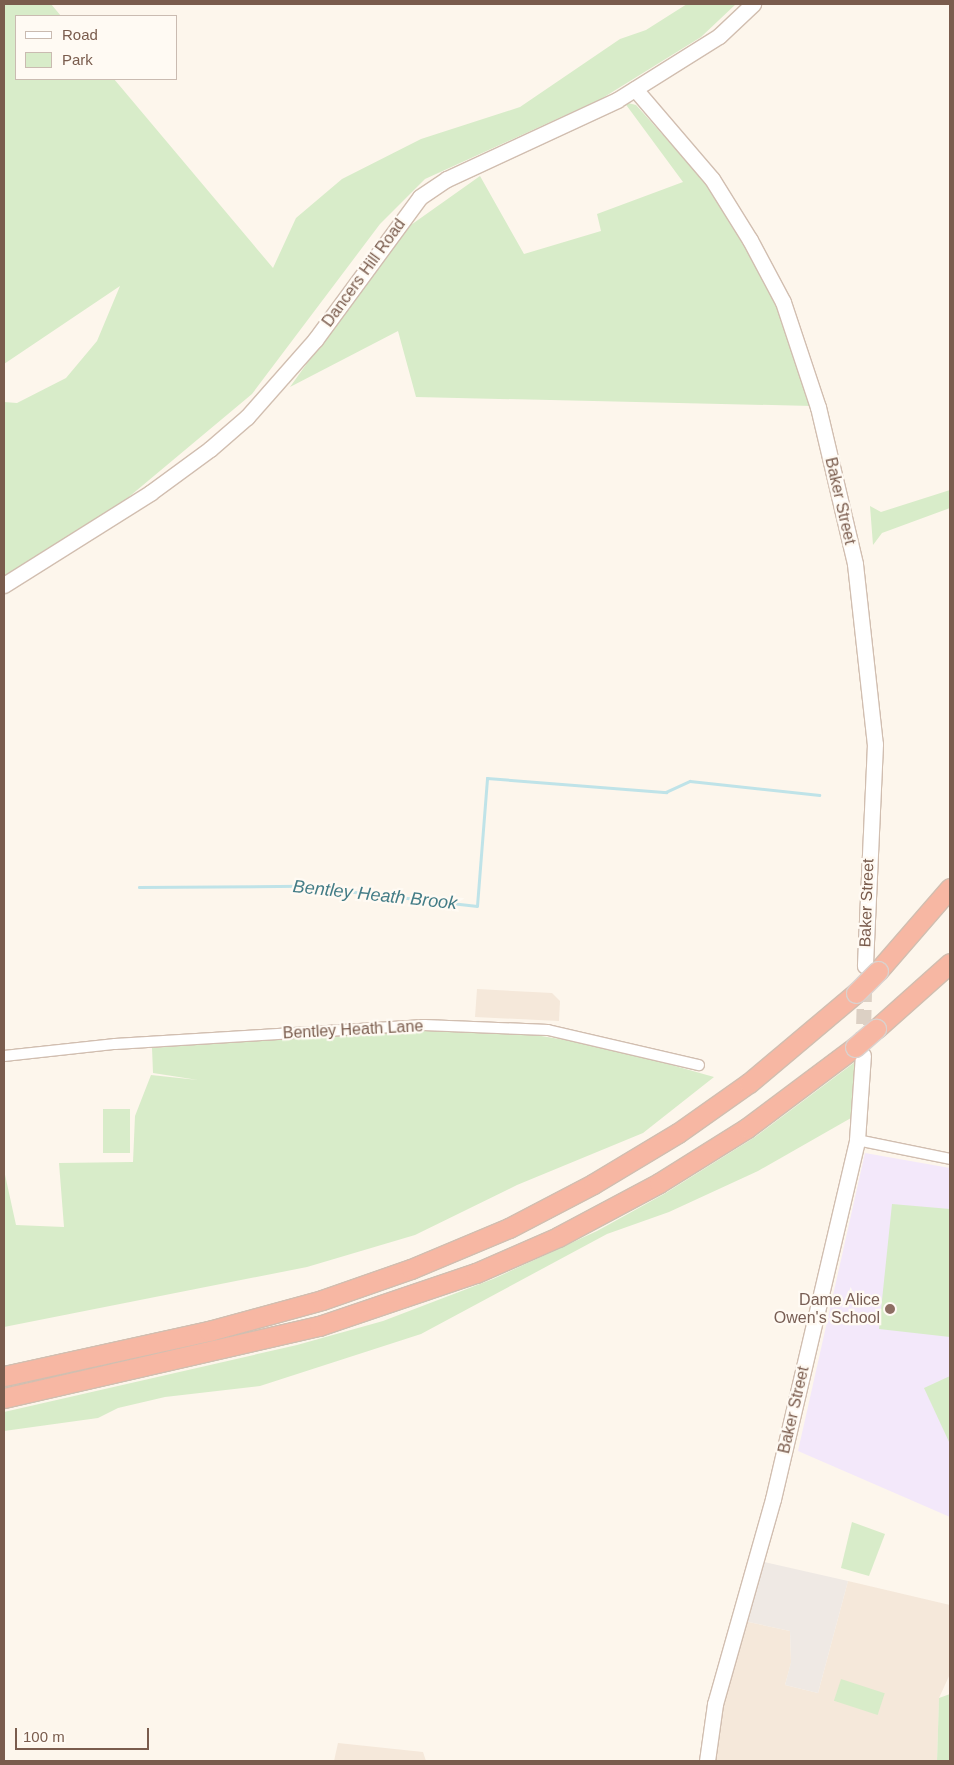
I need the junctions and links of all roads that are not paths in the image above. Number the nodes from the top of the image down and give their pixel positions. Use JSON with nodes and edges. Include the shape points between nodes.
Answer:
{"nodes":[{"id":1,"x":753,"y":4,"type":"edge"},
{"id":2,"x":635,"y":89,"type":"junction"},
{"id":3,"x":4,"y":586,"type":"edge"},
{"id":4,"x":950,"y":888,"type":"edge"},
{"id":5,"x":950,"y":963,"type":"edge"},
{"id":6,"x":872,"y":968,"type":"junction"},
{"id":7,"x":859,"y":1051,"type":"junction"},
{"id":8,"x":4,"y":1056,"type":"edge"},
{"id":9,"x":699,"y":1065,"type":"dead end"},
{"id":10,"x":857,"y":1140,"type":"junction"},
{"id":11,"x":950,"y":1159,"type":"edge"},
{"id":12,"x":4,"y":1376,"type":"edge"},
{"id":13,"x":4,"y":1398,"type":"edge"},
{"id":14,"x":707,"y":1761,"type":"edge"}],
"edges":[{"from":1,"to":2,"type":"street","name":"Dancers Hill Road","via":[[719,36]]},
{"from":2,"to":3,"type":"street","name":"Dancers Hill Road","via":[[447,179],[420,197],[315,340],[247,417],[150,493]]},
{"from":2,"to":6,"type":"street","name":"Baker Street","via":[[712,179],[750,240],[782,302],[818,407],[855,564],[875,744]]},
{"from":4,"to":6,"type":"highway"},
{"from":5,"to":7,"type":"highway","bridge":true,"via":[[876,1029]]},
{"from":6,"to":12,"type":"highway","bridge":true,"via":[[856,993],[749,1083],[678,1133],[509,1228],[411,1269],[322,1300],[209,1331]]},
{"from":7,"to":10,"type":"street","name":"Baker Street"},
{"from":7,"to":13,"type":"highway","via":[[747,1128],[659,1183],[558,1237],[476,1273],[319,1326]]},
{"from":8,"to":9,"type":"street","name":"Bentley Heath Lane","via":[[124,1043],[424,1025],[548,1030]]},
{"from":10,"to":11,"type":"street"},
{"from":10,"to":14,"type":"street","name":"Baker Street","via":[[775,1490],[715,1704]]}]}
